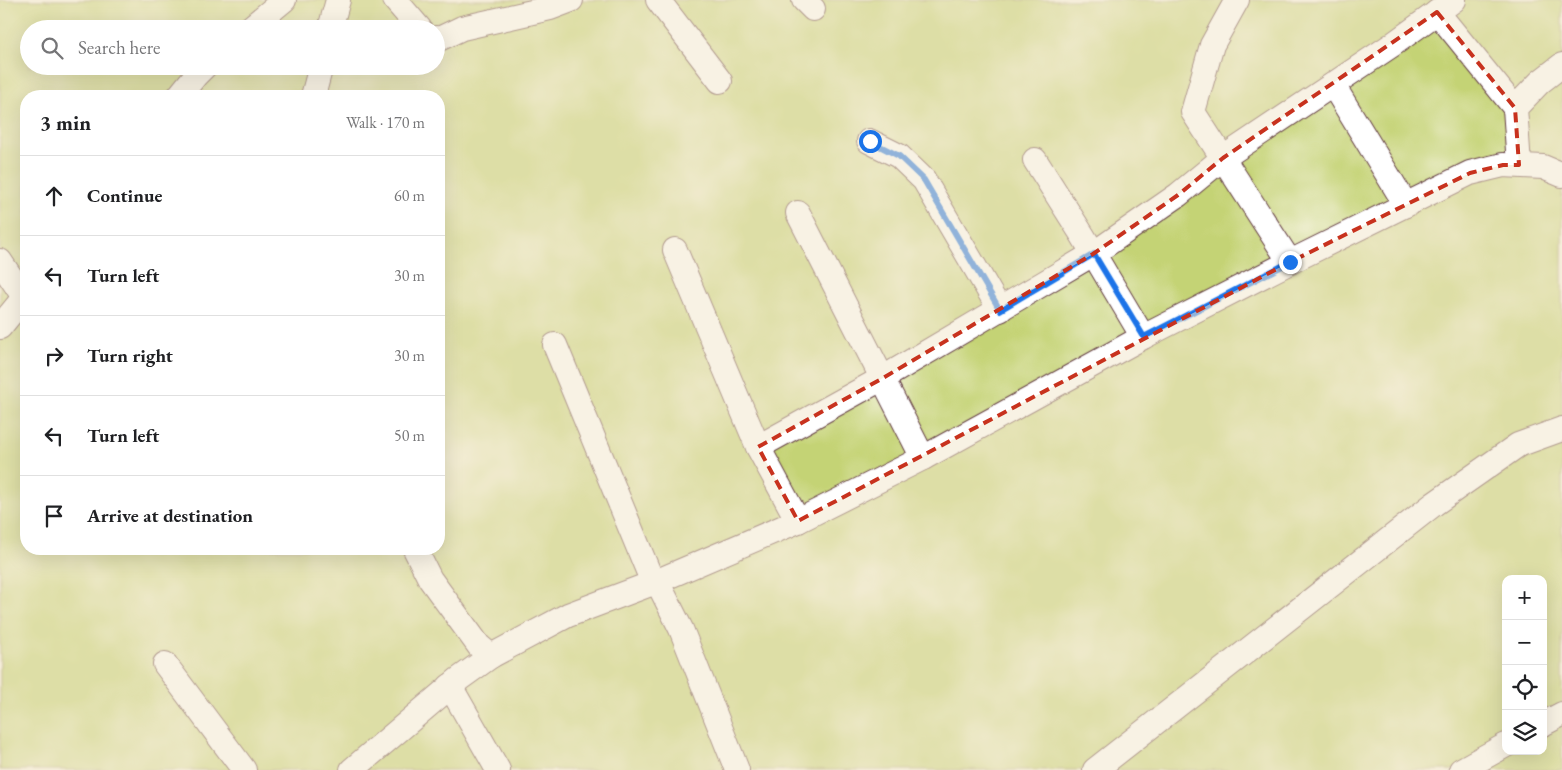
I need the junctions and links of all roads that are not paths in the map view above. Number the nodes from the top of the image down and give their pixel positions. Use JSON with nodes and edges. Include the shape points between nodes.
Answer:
{"nodes":[{"id":1,"x":284,"y":0,"type":"edge"},
{"id":2,"x":338,"y":0,"type":"edge"},
{"id":3,"x":394,"y":0,"type":"edge"},
{"id":4,"x":571,"y":0,"type":"edge"},
{"id":5,"x":658,"y":0,"type":"edge"},
{"id":6,"x":1237,"y":0,"type":"edge"},
{"id":7,"x":1446,"y":6,"type":"edge"},
{"id":8,"x":260,"y":20,"type":"edge"},
{"id":9,"x":332,"y":20,"type":"edge"},
{"id":10,"x":412,"y":20,"type":"edge"},
{"id":11,"x":445,"y":36,"type":"edge"},
{"id":12,"x":1562,"y":66,"type":"edge"},
{"id":13,"x":195,"y":75,"type":"edge"},
{"id":14,"x":319,"y":75,"type":"edge"},
{"id":15,"x":720,"y":81,"type":"dead end"},
{"id":16,"x":1333,"y":85,"type":"junction"},
{"id":17,"x":184,"y":90,"type":"edge"},
{"id":18,"x":315,"y":90,"type":"edge"},
{"id":19,"x":1515,"y":108,"type":"junction"},
{"id":20,"x":870,"y":141,"type":"dead end"},
{"id":21,"x":1223,"y":158,"type":"junction"},
{"id":22,"x":1034,"y":160,"type":"dead end"},
{"id":23,"x":1519,"y":166,"type":"junction"},
{"id":24,"x":1562,"y":175,"type":"edge"},
{"id":25,"x":1406,"y":205,"type":"junction"},
{"id":26,"x":798,"y":214,"type":"dead end"},
{"id":27,"x":675,"y":250,"type":"dead end"},
{"id":28,"x":1094,"y":254,"type":"junction"},
{"id":29,"x":0,"y":261,"type":"edge"},
{"id":30,"x":1290,"y":262,"type":"junction"},
{"id":31,"x":20,"y":289,"type":"edge"},
{"id":32,"x":20,"y":302,"type":"edge"},
{"id":33,"x":1000,"y":310,"type":"junction"},
{"id":34,"x":0,"y":327,"type":"edge"},
{"id":35,"x":1144,"y":337,"type":"junction"},
{"id":36,"x":555,"y":345,"type":"dead end"},
{"id":37,"x":883,"y":378,"type":"junction"},
{"id":38,"x":1562,"y":429,"type":"edge"},
{"id":39,"x":758,"y":446,"type":"junction"},
{"id":40,"x":923,"y":458,"type":"junction"},
{"id":41,"x":798,"y":520,"type":"junction"},
{"id":42,"x":418,"y":555,"type":"edge"},
{"id":43,"x":655,"y":582,"type":"junction"},
{"id":44,"x":491,"y":656,"type":"junction"},
{"id":45,"x":165,"y":664,"type":"dead end"},
{"id":46,"x":450,"y":686,"type":"junction"},
{"id":47,"x":1562,"y":714,"type":"edge"},
{"id":48,"x":1547,"y":722,"type":"edge"},
{"id":49,"x":1502,"y":747,"type":"edge"},
{"id":50,"x":1464,"y":769,"type":"edge"},
{"id":51,"x":244,"y":770,"type":"edge"},
{"id":52,"x":352,"y":770,"type":"edge"},
{"id":53,"x":498,"y":770,"type":"edge"},
{"id":54,"x":737,"y":770,"type":"edge"},
{"id":55,"x":1096,"y":770,"type":"edge"}],
"edges":[{"from":1,"to":8,"type":"street"},
{"from":2,"to":9,"type":"street"},
{"from":3,"to":10,"type":"street"},
{"from":4,"to":11,"type":"street","via":[[550,8],[462,28]]},
{"from":5,"to":15,"type":"street"},
{"from":6,"to":21,"type":"street","via":[[1212,45],[1194,112]]},
{"from":7,"to":16,"type":"street"},
{"from":7,"to":19,"type":"street"},
{"from":12,"to":19,"type":"street","via":[[1540,82]]},
{"from":13,"to":17,"type":"street"},
{"from":14,"to":18,"type":"street"},
{"from":16,"to":21,"type":"street"},
{"from":16,"to":25,"type":"street"},
{"from":19,"to":23,"type":"street"},
{"from":20,"to":33,"type":"street","via":[[899,156],[924,180]]},
{"from":21,"to":28,"type":"street","via":[[1178,195]]},
{"from":21,"to":30,"type":"street"},
{"from":22,"to":28,"type":"street"},
{"from":23,"to":24,"type":"street","via":[[1543,167]]},
{"from":23,"to":25,"type":"street","via":[[1503,165],[1470,173]]},
{"from":25,"to":30,"type":"street"},
{"from":26,"to":37,"type":"street"},
{"from":27,"to":39,"type":"street"},
{"from":28,"to":33,"type":"street"},
{"from":28,"to":35,"type":"street"},
{"from":29,"to":31,"type":"street"},
{"from":30,"to":35,"type":"street"},
{"from":32,"to":34,"type":"street"},
{"from":33,"to":37,"type":"street"},
{"from":35,"to":40,"type":"street"},
{"from":36,"to":43,"type":"street"},
{"from":37,"to":39,"type":"street"},
{"from":37,"to":40,"type":"street"},
{"from":38,"to":55,"type":"street","via":[[1518,445],[1434,504]]},
{"from":39,"to":41,"type":"street"},
{"from":40,"to":41,"type":"street"},
{"from":41,"to":43,"type":"street"},
{"from":42,"to":44,"type":"street","via":[[430,579],[479,646]]},
{"from":43,"to":44,"type":"street","via":[[568,615]]},
{"from":43,"to":54,"type":"street","via":[[681,629]]},
{"from":44,"to":46,"type":"street"},
{"from":45,"to":51,"type":"street"},
{"from":46,"to":52,"type":"street"},
{"from":46,"to":53,"type":"street"},
{"from":47,"to":48,"type":"street"},
{"from":49,"to":50,"type":"street"}]}
